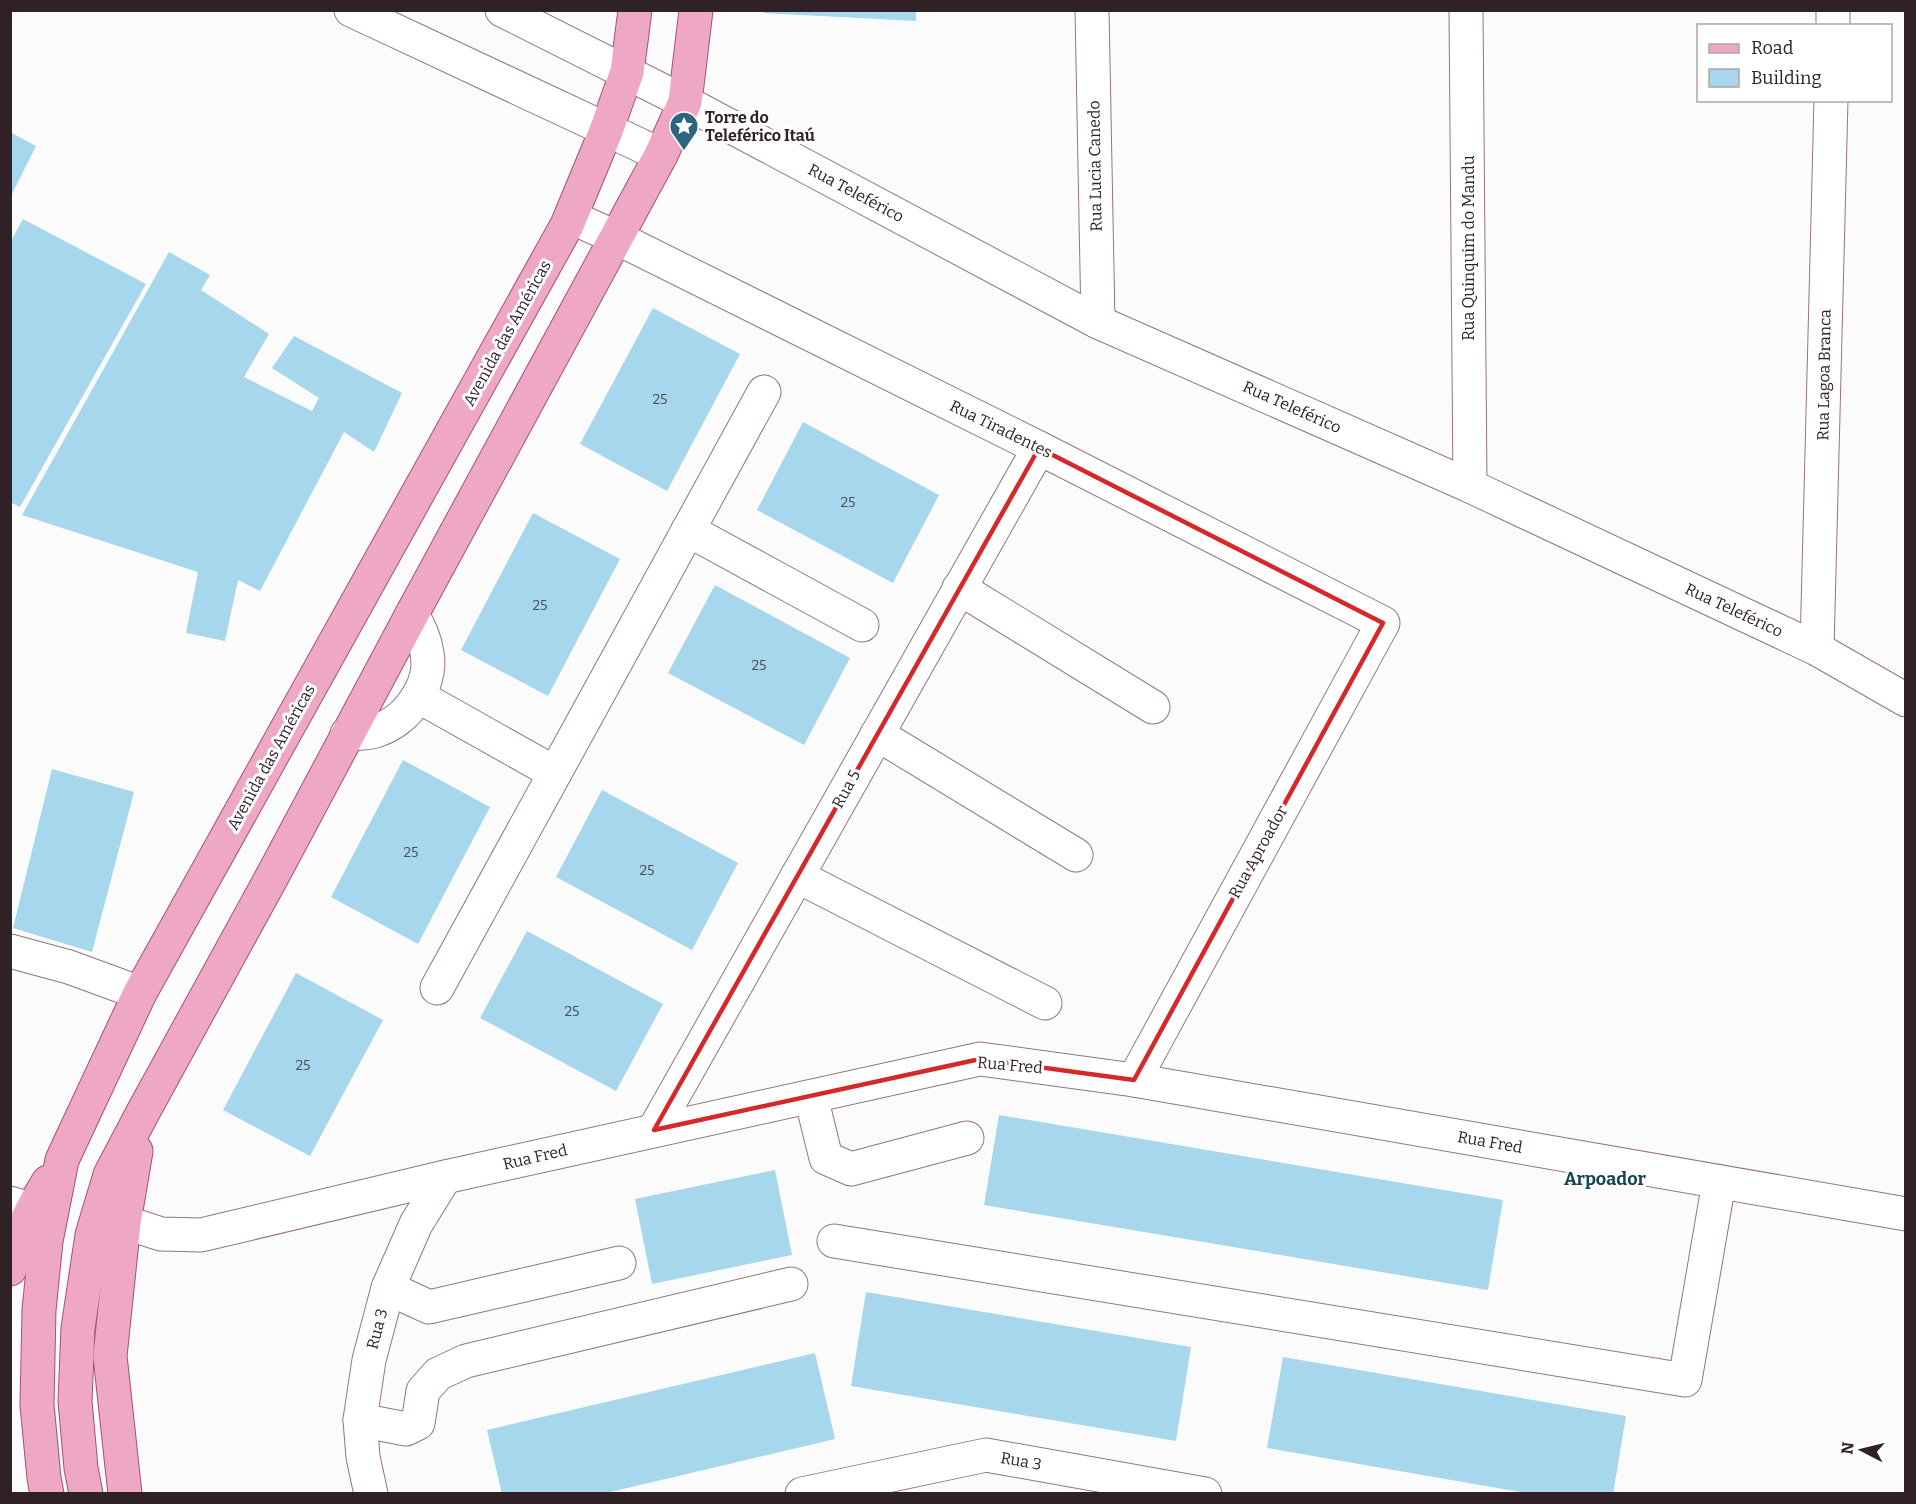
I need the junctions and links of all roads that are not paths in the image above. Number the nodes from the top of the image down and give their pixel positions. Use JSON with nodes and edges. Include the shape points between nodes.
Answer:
{"nodes":[{"id":1,"x":351,"y":10,"type":"edge"},
{"id":2,"x":502,"y":10,"type":"edge"},
{"id":3,"x":635,"y":10,"type":"edge"},
{"id":4,"x":696,"y":10,"type":"edge"},
{"id":5,"x":1092,"y":10,"type":"edge"},
{"id":6,"x":1466,"y":10,"type":"edge"},
{"id":7,"x":627,"y":72,"type":"junction"},
{"id":8,"x":685,"y":102,"type":"junction"},
{"id":9,"x":1831,"y":102,"type":"edge"},
{"id":10,"x":606,"y":131,"type":"junction"},
{"id":11,"x":661,"y":155,"type":"junction"},
{"id":12,"x":571,"y":217,"type":"junction"},
{"id":13,"x":617,"y":238,"type":"junction"},
{"id":14,"x":1098,"y":321,"type":"junction"},
{"id":15,"x":764,"y":392,"type":"dead end"},
{"id":16,"x":1039,"y":448,"type":"junction"},
{"id":17,"x":1470,"y":486,"type":"junction"},
{"id":18,"x":687,"y":530,"type":"junction"},
{"id":19,"x":959,"y":588,"type":"junction"},
{"id":20,"x":412,"y":614,"type":"junction"},
{"id":21,"x":1383,"y":623,"type":"joint"},
{"id":22,"x":862,"y":625,"type":"dead end"},
{"id":23,"x":1817,"y":649,"type":"junction"},
{"id":24,"x":418,"y":696,"type":"junction"},
{"id":25,"x":1905,"y":700,"type":"edge"},
{"id":26,"x":1153,"y":708,"type":"dead end"},
{"id":27,"x":347,"y":734,"type":"junction"},
{"id":28,"x":877,"y":734,"type":"junction"},
{"id":29,"x":555,"y":773,"type":"junction"},
{"id":30,"x":1076,"y":855,"type":"dead end"},
{"id":31,"x":797,"y":876,"type":"junction"},
{"id":32,"x":10,"y":951,"type":"edge"},
{"id":33,"x":437,"y":988,"type":"dead end"},
{"id":34,"x":140,"y":993,"type":"junction"},
{"id":35,"x":1045,"y":1003,"type":"dead end"},
{"id":36,"x":1134,"y":1080,"type":"junction"},
{"id":37,"x":811,"y":1097,"type":"junction"},
{"id":38,"x":142,"y":1114,"type":"junction"},
{"id":39,"x":654,"y":1130,"type":"junction"},
{"id":40,"x":967,"y":1138,"type":"dead end"},
{"id":41,"x":62,"y":1160,"type":"junction"},
{"id":42,"x":445,"y":1177,"type":"junction"},
{"id":43,"x":1719,"y":1182,"type":"junction"},
{"id":44,"x":21,"y":1206,"type":"edge"},
{"id":45,"x":1905,"y":1214,"type":"edge"},
{"id":46,"x":124,"y":1222,"type":"junction"},
{"id":47,"x":834,"y":1241,"type":"dead end"},
{"id":48,"x":619,"y":1263,"type":"dead end"},
{"id":49,"x":10,"y":1269,"type":"edge"},
{"id":50,"x":791,"y":1284,"type":"dead end"},
{"id":51,"x":388,"y":1288,"type":"junction"},
{"id":52,"x":360,"y":1420,"type":"junction"},
{"id":53,"x":83,"y":1481,"type":"edge"},
{"id":54,"x":46,"y":1486,"type":"edge"},
{"id":55,"x":125,"y":1494,"type":"edge"},
{"id":56,"x":371,"y":1494,"type":"edge"},
{"id":57,"x":802,"y":1494,"type":"edge"},
{"id":58,"x":1205,"y":1494,"type":"edge"}],
"edges":[{"from":1,"to":10,"type":"street"},
{"from":2,"to":7,"type":"street","name":"Rua Teleférico"},
{"from":3,"to":7,"type":"main road","name":"Avenida das Américas"},
{"from":4,"to":8,"type":"main road"},
{"from":5,"to":14,"type":"street","name":"Rua Lucia Canedo"},
{"from":6,"to":17,"type":"street","name":"Rua Quinquim do Mandu"},
{"from":7,"to":8,"type":"street","name":"Rua Teleférico"},
{"from":7,"to":10,"type":"main road","name":"Avenida das Américas"},
{"from":8,"to":11,"type":"main road"},
{"from":8,"to":14,"type":"street","name":"Rua Teleférico"},
{"from":9,"to":23,"type":"street","name":"Rua Lagoa Branca"},
{"from":10,"to":11,"type":"street"},
{"from":10,"to":12,"type":"main road","name":"Avenida das Américas"},
{"from":11,"to":13,"type":"main road"},
{"from":12,"to":13,"type":"street","name":"Rua Tiradentes"},
{"from":12,"to":34,"type":"main road","name":"Avenida das Américas"},
{"from":13,"to":16,"type":"street","name":"Rua Tiradentes"},
{"from":13,"to":20,"type":"main road"},
{"from":14,"to":17,"type":"street","name":"Rua Teleférico"},
{"from":15,"to":18,"type":"street"},
{"from":16,"to":19,"type":"street","name":"Rua 5"},
{"from":16,"to":21,"type":"street","name":"Rua Tiradentes"},
{"from":17,"to":23,"type":"street","name":"Rua Teleférico"},
{"from":18,"to":22,"type":"street"},
{"from":18,"to":29,"type":"street"},
{"from":19,"to":26,"type":"street"},
{"from":19,"to":28,"type":"street","name":"Rua 5"},
{"from":20,"to":24,"type":"street","via":[[423,633],[428,655],[426,676]]},
{"from":20,"to":27,"type":"main road"},
{"from":21,"to":36,"type":"street","name":"Rua Aproador"},
{"from":23,"to":25,"type":"street","name":"Rua Teleférico"},
{"from":24,"to":27,"type":"street","via":[[400,718],[375,731]]},
{"from":24,"to":29,"type":"street"},
{"from":27,"to":38,"type":"main road"},
{"from":28,"to":30,"type":"street"},
{"from":28,"to":31,"type":"street","name":"Rua 5"},
{"from":29,"to":33,"type":"street"},
{"from":31,"to":35,"type":"street"},
{"from":31,"to":39,"type":"street","name":"Rua 5"},
{"from":32,"to":34,"type":"street"},
{"from":34,"to":41,"type":"main road","name":"Avenida das Américas"},
{"from":36,"to":37,"type":"street","name":"Rua Fred","via":[[980,1059]]},
{"from":36,"to":43,"type":"street","name":"Rua Fred"},
{"from":37,"to":39,"type":"street","name":"Rua Fred"},
{"from":37,"to":40,"type":"street","via":[[826,1158],[851,1169]]},
{"from":38,"to":46,"type":"main road"},
{"from":38,"to":53,"type":"main road","via":[[110,1176],[92,1235],[78,1328],[75,1401]]},
{"from":39,"to":42,"type":"street","name":"Rua Fred"},
{"from":41,"to":44,"type":"main road"},
{"from":41,"to":54,"type":"main road","name":"Avenida das Américas","via":[[46,1241],[39,1310],[37,1405]]},
{"from":42,"to":46,"type":"street","name":"Rua Fred","via":[[201,1235],[161,1234]]},
{"from":42,"to":51,"type":"street","name":"Rua 3","via":[[416,1224]]},
{"from":43,"to":45,"type":"street","name":"Rua Fred"},
{"from":43,"to":47,"type":"street","via":[[1684,1380]]},
{"from":44,"to":49,"type":"main road"},
{"from":46,"to":55,"type":"main road","via":[[110,1356]]},
{"from":48,"to":51,"type":"street","via":[[429,1307]]},
{"from":50,"to":52,"type":"street","via":[[466,1361],[438,1374],[423,1390],[418,1423],[406,1429]]},
{"from":51,"to":52,"type":"street","name":"Rua 3","via":[[369,1360]]},
{"from":52,"to":56,"type":"street","name":"Rua 3"},
{"from":57,"to":58,"type":"street","name":"Rua 3","via":[[986,1455]]}]}
